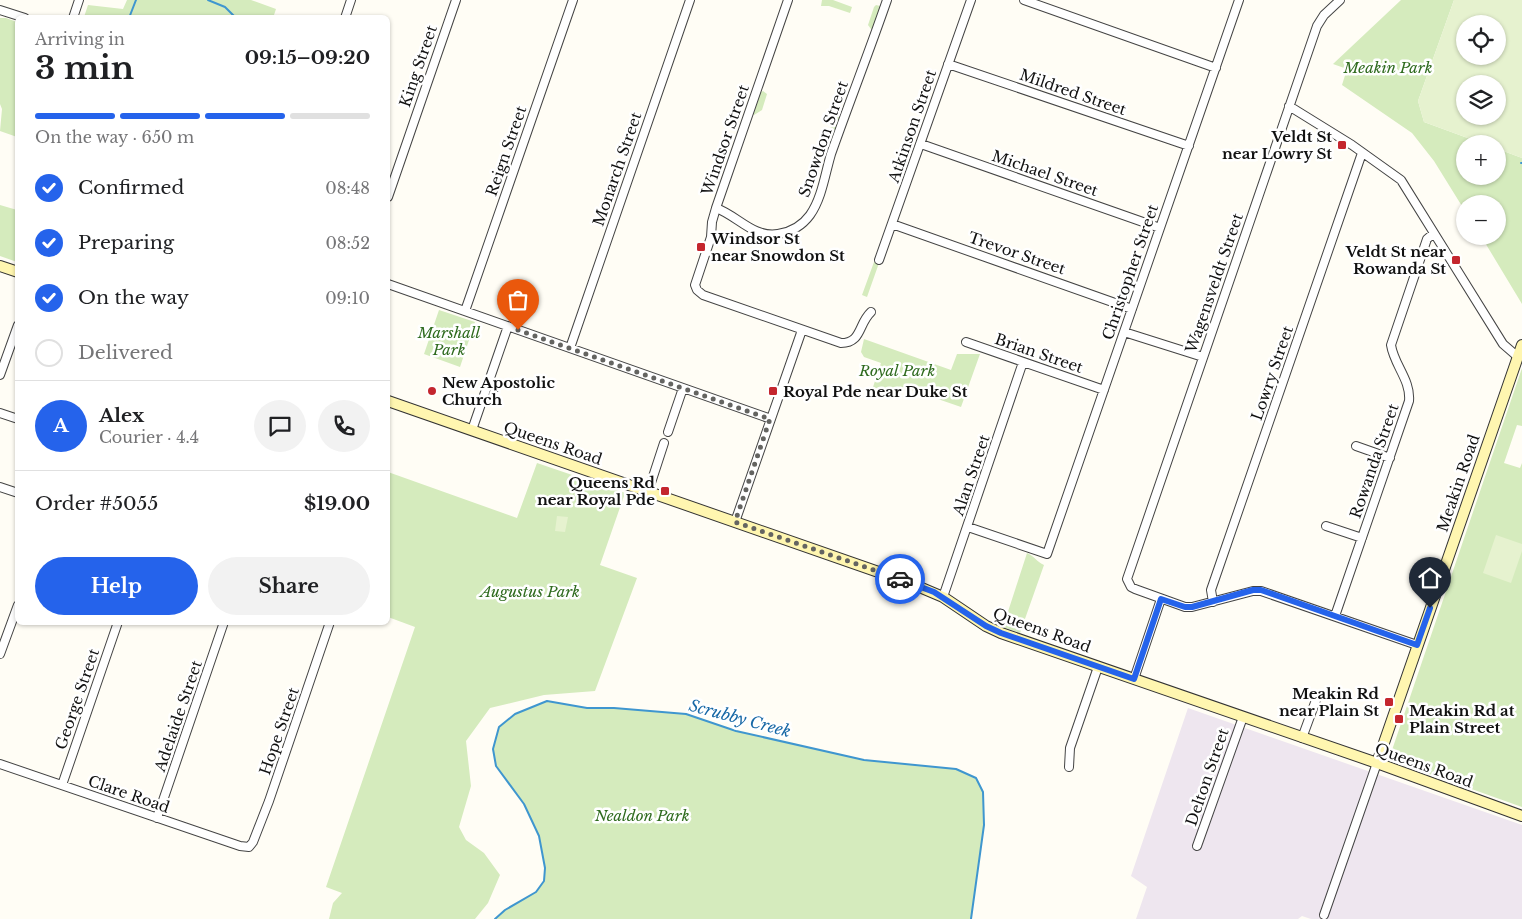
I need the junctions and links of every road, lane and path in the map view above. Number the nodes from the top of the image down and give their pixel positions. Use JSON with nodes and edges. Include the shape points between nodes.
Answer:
{"nodes":[{"id":1,"x":79,"y":0,"type":"edge"},
{"id":2,"x":351,"y":0,"type":"edge"},
{"id":3,"x":456,"y":0,"type":"edge"},
{"id":4,"x":573,"y":0,"type":"edge"},
{"id":5,"x":690,"y":0,"type":"edge"},
{"id":6,"x":788,"y":0,"type":"edge"},
{"id":7,"x":887,"y":0,"type":"edge"},
{"id":8,"x":971,"y":0,"type":"edge"},
{"id":9,"x":1024,"y":0,"type":"edge"},
{"id":10,"x":1239,"y":0,"type":"edge"},
{"id":11,"x":1340,"y":0,"type":"edge"},
{"id":12,"x":0,"y":10,"type":"edge"},
{"id":13,"x":16,"y":15,"type":"edge"},
{"id":14,"x":74,"y":15,"type":"edge"},
{"id":15,"x":346,"y":15,"type":"edge"},
{"id":16,"x":948,"y":64,"type":"junction"},
{"id":17,"x":1216,"y":68,"type":"junction"},
{"id":18,"x":1289,"y":106,"type":"junction"},
{"id":19,"x":921,"y":144,"type":"junction"},
{"id":20,"x":1188,"y":146,"type":"junction"},
{"id":21,"x":1362,"y":153,"type":"junction"},
{"id":22,"x":390,"y":191,"type":"edge"},
{"id":23,"x":716,"y":208,"type":"junction"},
{"id":24,"x":892,"y":224,"type":"junction"},
{"id":25,"x":1160,"y":228,"type":"junction"},
{"id":26,"x":1434,"y":233,"type":"junction"},
{"id":27,"x":879,"y":260,"type":"dead end"},
{"id":28,"x":0,"y":266,"type":"edge"},
{"id":29,"x":15,"y":271,"type":"edge"},
{"id":30,"x":390,"y":285,"type":"edge"},
{"id":31,"x":1132,"y":308,"type":"junction"},
{"id":32,"x":466,"y":311,"type":"junction"},
{"id":33,"x":871,"y":312,"type":"dead end"},
{"id":34,"x":508,"y":326,"type":"junction"},
{"id":35,"x":802,"y":330,"type":"junction"},
{"id":36,"x":1124,"y":332,"type":"junction"},
{"id":37,"x":966,"y":342,"type":"dead end"},
{"id":38,"x":1522,"y":345,"type":"edge"},
{"id":39,"x":0,"y":346,"type":"edge"},
{"id":40,"x":13,"y":346,"type":"edge"},
{"id":41,"x":570,"y":348,"type":"junction"},
{"id":42,"x":1203,"y":357,"type":"junction"},
{"id":43,"x":1518,"y":357,"type":"junction"},
{"id":44,"x":1023,"y":362,"type":"junction"},
{"id":45,"x":0,"y":375,"type":"edge"},
{"id":46,"x":683,"y":388,"type":"junction"},
{"id":47,"x":1104,"y":390,"type":"junction"},
{"id":48,"x":390,"y":402,"type":"edge"},
{"id":49,"x":0,"y":413,"type":"edge"},
{"id":50,"x":15,"y":418,"type":"edge"},
{"id":51,"x":770,"y":419,"type":"junction"},
{"id":52,"x":472,"y":430,"type":"junction"},
{"id":53,"x":668,"y":432,"type":"dead end"},
{"id":54,"x":664,"y":443,"type":"dead end"},
{"id":55,"x":1356,"y":446,"type":"dead end"},
{"id":56,"x":1390,"y":458,"type":"junction"},
{"id":57,"x":0,"y":487,"type":"edge"},
{"id":58,"x":15,"y":492,"type":"edge"},
{"id":59,"x":648,"y":492,"type":"junction"},
{"id":60,"x":735,"y":522,"type":"junction"},
{"id":61,"x":1326,"y":526,"type":"dead end"},
{"id":62,"x":968,"y":527,"type":"junction"},
{"id":63,"x":1362,"y":538,"type":"junction"},
{"id":64,"x":943,"y":597,"type":"junction"},
{"id":65,"x":1161,"y":599,"type":"junction"},
{"id":66,"x":1213,"y":602,"type":"junction"},
{"id":67,"x":15,"y":613,"type":"edge"},
{"id":68,"x":1335,"y":616,"type":"junction"},
{"id":69,"x":117,"y":625,"type":"edge"},
{"id":70,"x":223,"y":625,"type":"edge"},
{"id":71,"x":329,"y":625,"type":"edge"},
{"id":72,"x":1417,"y":645,"type":"junction"},
{"id":73,"x":0,"y":654,"type":"edge"},
{"id":74,"x":1098,"y":667,"type":"junction"},
{"id":75,"x":1134,"y":679,"type":"junction"},
{"id":76,"x":1316,"y":700,"type":"dead end"},
{"id":77,"x":1243,"y":717,"type":"junction"},
{"id":78,"x":1302,"y":738,"type":"junction"},
{"id":79,"x":1377,"y":763,"type":"junction"},
{"id":80,"x":0,"y":764,"type":"edge"},
{"id":81,"x":1069,"y":767,"type":"dead end"},
{"id":82,"x":62,"y":785,"type":"junction"},
{"id":83,"x":1522,"y":816,"type":"edge"},
{"id":84,"x":157,"y":818,"type":"junction"},
{"id":85,"x":1197,"y":846,"type":"dead end"},
{"id":86,"x":249,"y":847,"type":"joint"},
{"id":87,"x":1324,"y":915,"type":"dead end"}],
"edges":[{"from":1,"to":14,"type":"street"},
{"from":2,"to":15,"type":"street"},
{"from":3,"to":22,"type":"street","name":"King Street"},
{"from":4,"to":32,"type":"street","name":"Reign Street"},
{"from":5,"to":41,"type":"street","name":"Monarch Street"},
{"from":6,"to":23,"type":"street","name":"Windsor Street"},
{"from":7,"to":23,"type":"street","name":"Snowdon Street","via":[[816,204],[804,222],[788,232],[768,235],[748,228]]},
{"from":8,"to":16,"type":"street","name":"Atkinson Street"},
{"from":9,"to":17,"type":"street"},
{"from":10,"to":17,"type":"street","name":"Christopher Street"},
{"from":11,"to":18,"type":"street","name":"Wagensveldt Street","via":[[1319,21]]},
{"from":12,"to":13,"type":"street"},
{"from":16,"to":19,"type":"street","name":"Atkinson Street"},
{"from":16,"to":20,"type":"street","name":"Mildred Street"},
{"from":17,"to":20,"type":"street","name":"Christopher Street"},
{"from":18,"to":21,"type":"street"},
{"from":18,"to":42,"type":"street","name":"Wagensveldt Street"},
{"from":19,"to":24,"type":"street","name":"Atkinson Street"},
{"from":19,"to":25,"type":"street","name":"Michael Street"},
{"from":20,"to":25,"type":"street","name":"Christopher Street"},
{"from":21,"to":26,"type":"street","via":[[1402,180]]},
{"from":21,"to":66,"type":"street","name":"Lowry Street","via":[[1211,590]]},
{"from":23,"to":35,"type":"street","name":"Windsor Street","via":[[711,237],[695,285],[697,290],[703,295]]},
{"from":24,"to":27,"type":"street","name":"Atkinson Street"},
{"from":24,"to":31,"type":"street","name":"Trevor Street"},
{"from":25,"to":31,"type":"street","name":"Christopher Street"},
{"from":26,"to":43,"type":"street","via":[[1503,344]]},
{"from":26,"to":56,"type":"street","name":"Rowanda Street","via":[[1427,239],[1391,345],[1410,392]]},
{"from":28,"to":29,"type":"street"},
{"from":30,"to":32,"type":"street"},
{"from":31,"to":36,"type":"street","name":"Christopher Street"},
{"from":32,"to":34,"type":"street"},
{"from":33,"to":35,"type":"street","via":[[865,317],[857,336],[848,343]]},
{"from":34,"to":41,"type":"street"},
{"from":34,"to":52,"type":"street"},
{"from":35,"to":51,"type":"street"},
{"from":36,"to":42,"type":"street"},
{"from":36,"to":47,"type":"street","name":"Christopher Street"},
{"from":37,"to":44,"type":"street","name":"Brian Street"},
{"from":38,"to":43,"type":"street","name":"Meakin Road"},
{"from":39,"to":40,"type":"street"},
{"from":40,"to":45,"type":"street"},
{"from":41,"to":46,"type":"street"},
{"from":42,"to":65,"type":"street","name":"Wagensveldt Street","via":[[1127,574],[1130,587]]},
{"from":43,"to":72,"type":"street","name":"Meakin Road"},
{"from":44,"to":47,"type":"street","name":"Brian Street"},
{"from":44,"to":62,"type":"street","name":"Alan Street"},
{"from":46,"to":51,"type":"street"},
{"from":46,"to":53,"type":"street"},
{"from":47,"to":62,"type":"street","name":"Christopher Street","via":[[1047,554]]},
{"from":48,"to":52,"type":"street","name":"Queens Road"},
{"from":49,"to":50,"type":"street"},
{"from":51,"to":60,"type":"street"},
{"from":52,"to":59,"type":"street","name":"Queens Road"},
{"from":54,"to":59,"type":"street"},
{"from":55,"to":56,"type":"street"},
{"from":56,"to":63,"type":"street","name":"Rowanda Street"},
{"from":57,"to":58,"type":"street"},
{"from":59,"to":60,"type":"street","name":"Queens Road"},
{"from":60,"to":64,"type":"street","name":"Queens Road"},
{"from":61,"to":63,"type":"street"},
{"from":62,"to":64,"type":"street","name":"Alan Street"},
{"from":63,"to":68,"type":"street","name":"Rowanda Street"},
{"from":64,"to":74,"type":"street","name":"Queens Road","via":[[1001,633]]},
{"from":65,"to":66,"type":"street","via":[[1185,607]]},
{"from":65,"to":75,"type":"street"},
{"from":66,"to":68,"type":"street","via":[[1261,590]]},
{"from":67,"to":73,"type":"street"},
{"from":68,"to":72,"type":"street"},
{"from":69,"to":82,"type":"street","name":"George Street"},
{"from":70,"to":84,"type":"street","name":"Adelaide Street"},
{"from":71,"to":86,"type":"street","name":"Hope Street","via":[[270,801]]},
{"from":72,"to":79,"type":"street","name":"Meakin Road"},
{"from":74,"to":75,"type":"street","name":"Queens Road"},
{"from":74,"to":81,"type":"street","via":[[1070,748]]},
{"from":75,"to":77,"type":"street","name":"Queens Road"},
{"from":76,"to":78,"type":"street"},
{"from":77,"to":78,"type":"street","name":"Queens Road"},
{"from":77,"to":85,"type":"street","name":"Delton Street"},
{"from":78,"to":79,"type":"street","name":"Queens Road"},
{"from":79,"to":83,"type":"street","name":"Queens Road"},
{"from":79,"to":87,"type":"street","name":"Meakin Road"},
{"from":80,"to":82,"type":"street","name":"Clare Road"},
{"from":82,"to":84,"type":"street","name":"Clare Road"},
{"from":84,"to":86,"type":"street","name":"Clare Road"}]}
